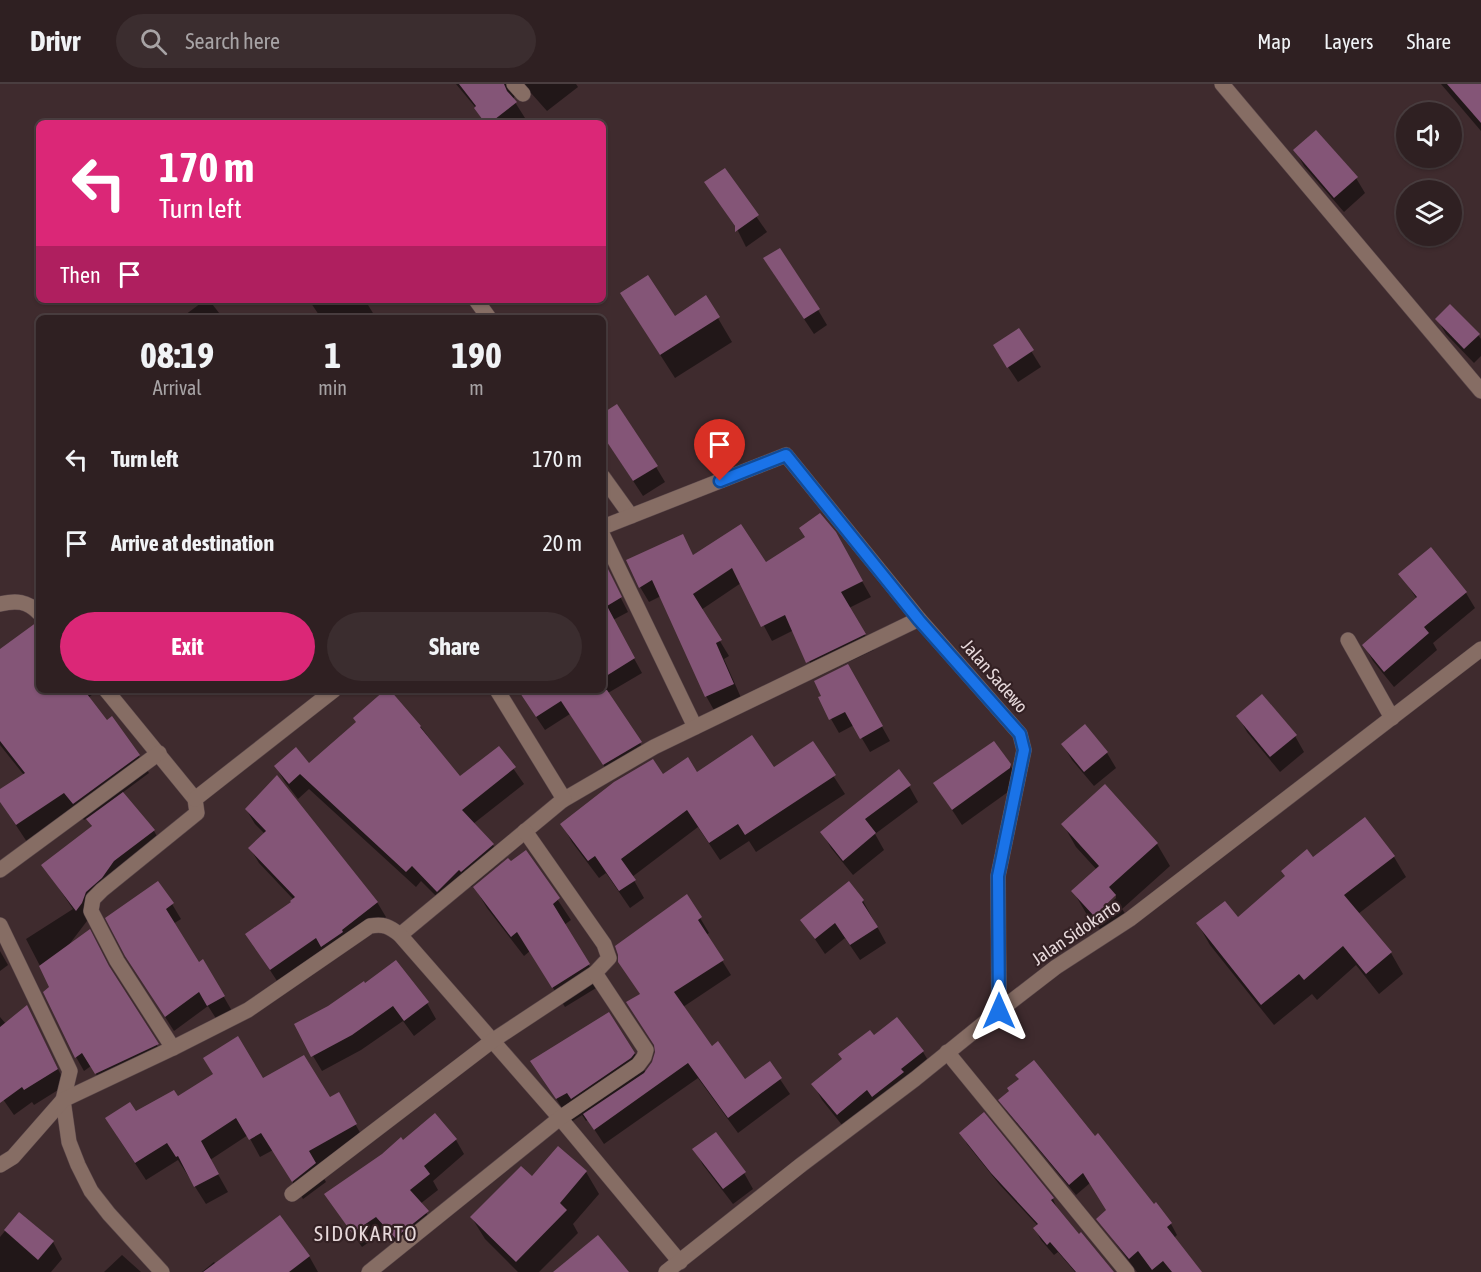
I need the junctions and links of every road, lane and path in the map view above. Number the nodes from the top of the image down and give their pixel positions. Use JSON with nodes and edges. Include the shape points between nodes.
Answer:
{"nodes":[{"id":1,"x":1222,"y":84,"type":"edge"},
{"id":2,"x":1481,"y":391,"type":"edge"},
{"id":3,"x":606,"y":481,"type":"edge"},
{"id":4,"x":631,"y":516,"type":"junction"},
{"id":5,"x":606,"y":526,"type":"edge"},
{"id":6,"x":606,"y":542,"type":"edge"},
{"id":7,"x":0,"y":604,"type":"edge"},
{"id":8,"x":36,"y":610,"type":"edge"},
{"id":9,"x":919,"y":620,"type":"junction"},
{"id":10,"x":1348,"y":640,"type":"dead end"},
{"id":11,"x":1481,"y":649,"type":"edge"},
{"id":12,"x":109,"y":693,"type":"edge"},
{"id":13,"x":330,"y":693,"type":"edge"},
{"id":14,"x":499,"y":693,"type":"edge"},
{"id":15,"x":1392,"y":718,"type":"junction"},
{"id":16,"x":695,"y":727,"type":"junction"},
{"id":17,"x":159,"y":753,"type":"junction"},
{"id":18,"x":195,"y":799,"type":"junction"},
{"id":19,"x":563,"y":800,"type":"junction"},
{"id":20,"x":525,"y":831,"type":"junction"},
{"id":21,"x":0,"y":870,"type":"edge"},
{"id":22,"x":0,"y":925,"type":"edge"},
{"id":23,"x":400,"y":935,"type":"junction"},
{"id":24,"x":595,"y":973,"type":"junction"},
{"id":25,"x":999,"y":1011,"type":"junction"},
{"id":26,"x":492,"y":1041,"type":"junction"},
{"id":27,"x":173,"y":1048,"type":"junction"},
{"id":28,"x":947,"y":1052,"type":"junction"},
{"id":29,"x":63,"y":1100,"type":"junction"},
{"id":30,"x":560,"y":1118,"type":"junction"},
{"id":31,"x":0,"y":1165,"type":"edge"},
{"id":32,"x":292,"y":1194,"type":"dead end"},
{"id":33,"x":680,"y":1262,"type":"junction"},
{"id":34,"x":162,"y":1272,"type":"edge"},
{"id":35,"x":369,"y":1272,"type":"edge"},
{"id":36,"x":666,"y":1272,"type":"edge"},
{"id":37,"x":1127,"y":1272,"type":"edge"}],
"edges":[{"from":1,"to":2,"type":"street"},
{"from":3,"to":4,"type":"street"},
{"from":4,"to":5,"type":"street"},
{"from":4,"to":9,"type":"street","name":"Jalan Sadewo","via":[[786,455]]},
{"from":6,"to":16,"type":"street"},
{"from":7,"to":8,"type":"street","via":[[18,601]]},
{"from":9,"to":16,"type":"street"},
{"from":9,"to":25,"type":"street","name":"Jalan Sadewo","via":[[1020,734],[1024,750],[998,876]]},
{"from":10,"to":15,"type":"street"},
{"from":11,"to":15,"type":"street","name":"Jalan Sidokarto"},
{"from":12,"to":17,"type":"street"},
{"from":13,"to":18,"type":"street"},
{"from":14,"to":19,"type":"street"},
{"from":15,"to":25,"type":"street","name":"Jalan Sidokarto","via":[[1130,919],[1056,967]]},
{"from":16,"to":19,"type":"street"},
{"from":17,"to":18,"type":"street"},
{"from":17,"to":21,"type":"street"},
{"from":18,"to":27,"type":"street","via":[[197,813],[102,890],[93,899],[91,911],[117,961]]},
{"from":19,"to":20,"type":"street"},
{"from":20,"to":23,"type":"street"},
{"from":20,"to":24,"type":"street","via":[[604,944],[609,958]]},
{"from":22,"to":29,"type":"street","via":[[70,1071]]},
{"from":23,"to":26,"type":"street"},
{"from":23,"to":27,"type":"street","via":[[390,926],[370,926],[248,1010]]},
{"from":24,"to":26,"type":"street"},
{"from":24,"to":30,"type":"street","via":[[646,1050],[638,1065]]},
{"from":25,"to":28,"type":"street","name":"Jalan Sidokarto"},
{"from":26,"to":30,"type":"street"},
{"from":26,"to":32,"type":"street"},
{"from":27,"to":29,"type":"street"},
{"from":28,"to":33,"type":"street","name":"Jalan Sidokarto"},
{"from":28,"to":37,"type":"street"},
{"from":29,"to":31,"type":"street","via":[[13,1157]]},
{"from":29,"to":34,"type":"street","via":[[69,1142],[91,1191]]},
{"from":30,"to":33,"type":"street"},
{"from":30,"to":35,"type":"street"},
{"from":33,"to":36,"type":"street","name":"Jalan Sidokarto"}]}
